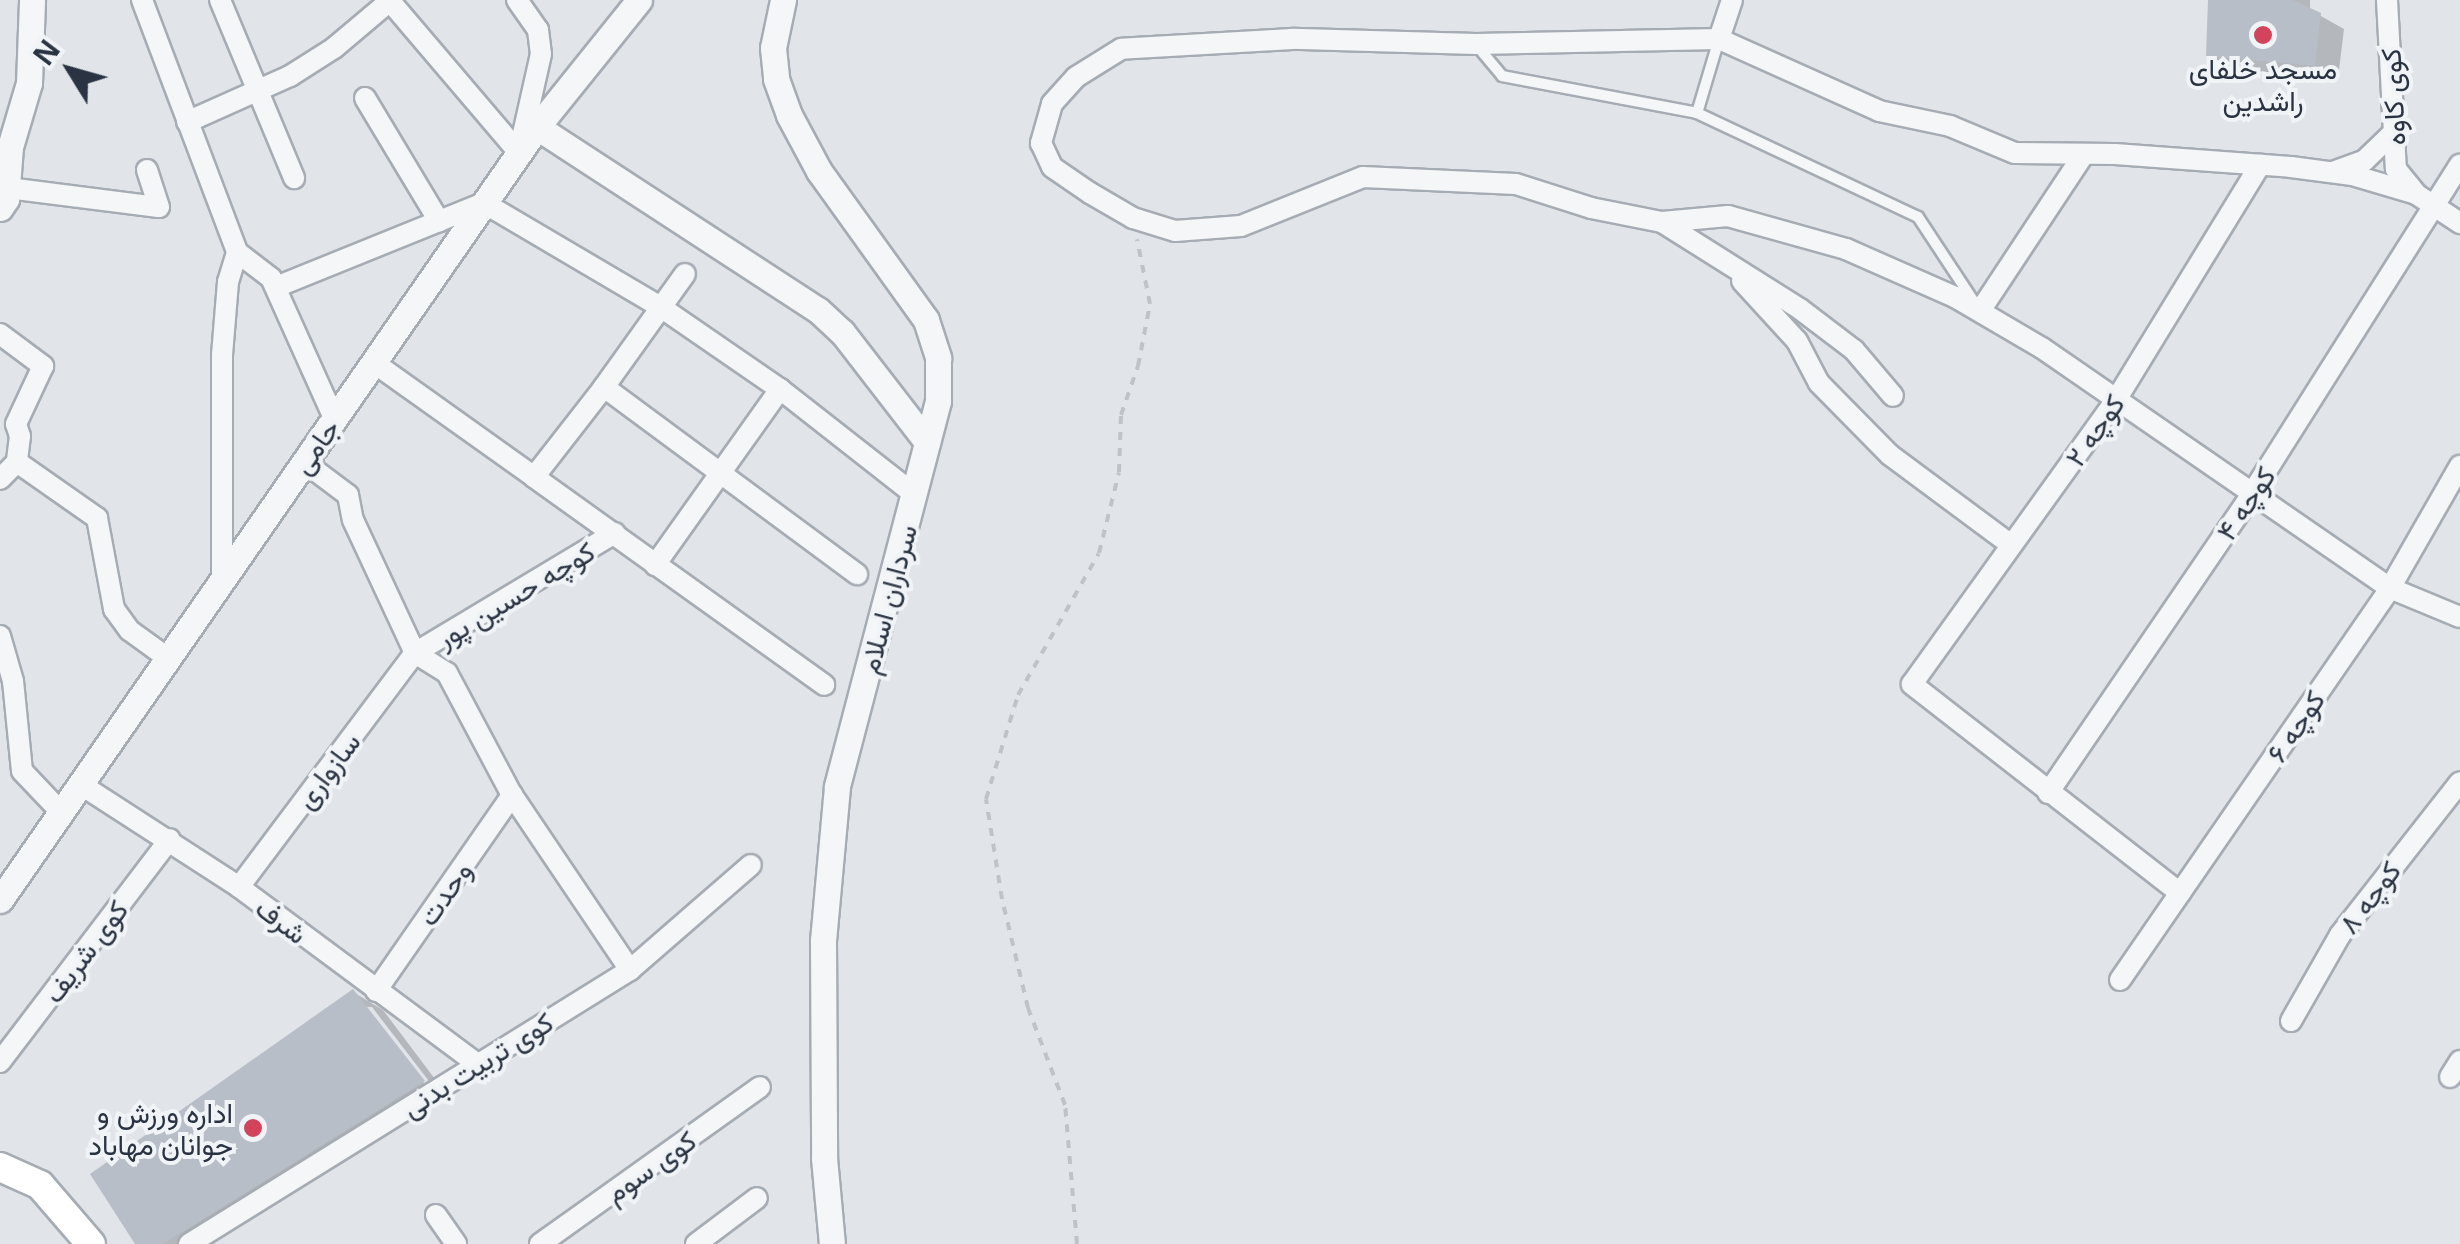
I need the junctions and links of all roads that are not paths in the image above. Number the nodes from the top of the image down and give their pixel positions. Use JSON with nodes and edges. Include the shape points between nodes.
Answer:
{"nodes":[{"id":1,"x":32,"y":0,"type":"edge"},
{"id":2,"x":142,"y":0,"type":"edge"},
{"id":3,"x":220,"y":0,"type":"edge"},
{"id":4,"x":390,"y":0,"type":"edge"},
{"id":5,"x":518,"y":0,"type":"edge"},
{"id":6,"x":536,"y":0,"type":"edge"},
{"id":7,"x":639,"y":0,"type":"edge"},
{"id":8,"x":783,"y":0,"type":"edge"},
{"id":9,"x":1732,"y":0,"type":"edge"},
{"id":10,"x":2387,"y":0,"type":"edge"},
{"id":11,"x":538,"y":30,"type":"junction"},
{"id":12,"x":1720,"y":39,"type":"junction"},
{"id":13,"x":1476,"y":44,"type":"junction"},
{"id":14,"x":260,"y":90,"type":"junction"},
{"id":15,"x":365,"y":98,"type":"dead end"},
{"id":16,"x":1697,"y":112,"type":"junction"},
{"id":17,"x":187,"y":122,"type":"junction"},
{"id":18,"x":537,"y":127,"type":"junction"},
{"id":19,"x":2395,"y":130,"type":"junction"},
{"id":20,"x":5,"y":142,"type":"edge"},
{"id":21,"x":519,"y":154,"type":"junction"},
{"id":22,"x":2084,"y":154,"type":"junction"},
{"id":23,"x":2460,"y":164,"type":"edge"},
{"id":24,"x":2260,"y":166,"type":"junction"},
{"id":25,"x":148,"y":170,"type":"dead end"},
{"id":26,"x":2332,"y":172,"type":"junction"},
{"id":27,"x":294,"y":178,"type":"dead end"},
{"id":28,"x":2416,"y":194,"type":"junction"},
{"id":29,"x":4,"y":198,"type":"edge"},
{"id":30,"x":484,"y":203,"type":"junction"},
{"id":31,"x":2434,"y":208,"type":"junction"},
{"id":32,"x":439,"y":221,"type":"junction"},
{"id":33,"x":1662,"y":222,"type":"junction"},
{"id":34,"x":2460,"y":223,"type":"edge"},
{"id":35,"x":237,"y":252,"type":"junction"},
{"id":36,"x":1727,"y":265,"type":"junction"},
{"id":37,"x":685,"y":274,"type":"dead end"},
{"id":38,"x":276,"y":287,"type":"junction"},
{"id":39,"x":662,"y":308,"type":"junction"},
{"id":40,"x":1980,"y":311,"type":"junction"},
{"id":41,"x":0,"y":334,"type":"edge"},
{"id":42,"x":373,"y":362,"type":"junction"},
{"id":43,"x":604,"y":387,"type":"junction"},
{"id":44,"x":780,"y":389,"type":"junction"},
{"id":45,"x":1892,"y":396,"type":"dead end"},
{"id":46,"x":2116,"y":400,"type":"junction"},
{"id":47,"x":334,"y":418,"type":"junction"},
{"id":48,"x":927,"y":442,"type":"junction"},
{"id":49,"x":17,"y":462,"type":"junction"},
{"id":50,"x":304,"y":462,"type":"junction"},
{"id":51,"x":2460,"y":466,"type":"edge"},
{"id":52,"x":718,"y":474,"type":"junction"},
{"id":53,"x":534,"y":477,"type":"junction"},
{"id":54,"x":0,"y":479,"type":"edge"},
{"id":55,"x":914,"y":494,"type":"junction"},
{"id":56,"x":2251,"y":495,"type":"junction"},
{"id":57,"x":614,"y":533,"type":"junction"},
{"id":58,"x":2011,"y":544,"type":"junction"},
{"id":59,"x":655,"y":564,"type":"junction"},
{"id":60,"x":857,"y":574,"type":"dead end"},
{"id":61,"x":222,"y":580,"type":"junction"},
{"id":62,"x":2390,"y":588,"type":"junction"},
{"id":63,"x":2460,"y":617,"type":"edge"},
{"id":64,"x":0,"y":636,"type":"edge"},
{"id":65,"x":415,"y":653,"type":"junction"},
{"id":66,"x":168,"y":658,"type":"junction"},
{"id":67,"x":824,"y":684,"type":"dead end"},
{"id":68,"x":2460,"y":782,"type":"edge"},
{"id":69,"x":80,"y":784,"type":"junction"},
{"id":70,"x":2048,"y":793,"type":"junction"},
{"id":71,"x":512,"y":795,"type":"junction"},
{"id":72,"x":61,"y":812,"type":"junction"},
{"id":73,"x":170,"y":839,"type":"junction"},
{"id":74,"x":752,"y":865,"type":"dead end"},
{"id":75,"x":239,"y":887,"type":"junction"},
{"id":76,"x":2,"y":891,"type":"edge"},
{"id":77,"x":2180,"y":894,"type":"junction"},
{"id":78,"x":630,"y":970,"type":"junction"},
{"id":79,"x":2120,"y":980,"type":"dead end"},
{"id":80,"x":376,"y":991,"type":"junction"},
{"id":81,"x":2290,"y":1021,"type":"dead end"},
{"id":82,"x":0,"y":1062,"type":"edge"},
{"id":83,"x":477,"y":1064,"type":"junction"},
{"id":84,"x":760,"y":1087,"type":"dead end"},
{"id":85,"x":0,"y":1166,"type":"edge"},
{"id":86,"x":757,"y":1198,"type":"dead end"},
{"id":87,"x":436,"y":1214,"type":"dead end"},
{"id":88,"x":91,"y":1244,"type":"edge"},
{"id":89,"x":189,"y":1244,"type":"edge"},
{"id":90,"x":456,"y":1244,"type":"edge"},
{"id":91,"x":540,"y":1244,"type":"edge"},
{"id":92,"x":696,"y":1244,"type":"edge"},
{"id":93,"x":832,"y":1244,"type":"edge"}],
"edges":[{"from":1,"to":20,"type":"street","via":[[29,83]]},
{"from":2,"to":17,"type":"street"},
{"from":3,"to":14,"type":"street"},
{"from":4,"to":14,"type":"street","via":[[334,48]]},
{"from":4,"to":21,"type":"street"},
{"from":5,"to":11,"type":"street"},
{"from":6,"to":11,"type":"street"},
{"from":7,"to":18,"type":"street","name":"جامی"},
{"from":8,"to":48,"type":"street","name":"سرداران اسلام","via":[[773,48],[789,116],[819,171],[926,320],[938,358],[938,400]]},
{"from":9,"to":12,"type":"street"},
{"from":10,"to":19,"type":"street","name":"کوی کاوه"},
{"from":11,"to":21,"type":"street","via":[[540,54]]},
{"from":12,"to":13,"type":"street"},
{"from":12,"to":16,"type":"lane"},
{"from":12,"to":22,"type":"street","via":[[1879,111],[1950,126],[2015,153]]},
{"from":13,"to":16,"type":"lane","via":[[1502,76]]},
{"from":13,"to":33,"type":"street","via":[[1292,38],[1120,50],[1076,77],[1052,104],[1041,143],[1052,168],[1133,218],[1175,231],[1241,226],[1362,177],[1516,184]]},
{"from":14,"to":17,"type":"street"},
{"from":14,"to":27,"type":"street"},
{"from":15,"to":32,"type":"street"},
{"from":16,"to":40,"type":"lane","via":[[1918,217]]},
{"from":17,"to":35,"type":"street"},
{"from":18,"to":21,"type":"street","name":"جامی"},
{"from":18,"to":48,"type":"street","via":[[818,310]]},
{"from":19,"to":26,"type":"street","via":[[2364,162]]},
{"from":19,"to":28,"type":"street","name":"کوی کاوه","via":[[2396,169]]},
{"from":20,"to":29,"type":"street"},
{"from":21,"to":30,"type":"street","name":"جامی"},
{"from":22,"to":24,"type":"street"},
{"from":22,"to":40,"type":"street"},
{"from":23,"to":31,"type":"street","name":"کوچه ۴"},
{"from":24,"to":26,"type":"street"},
{"from":24,"to":46,"type":"street","name":"کوچه ۲"},
{"from":25,"to":29,"type":"street","via":[[158,207]]},
{"from":26,"to":28,"type":"street"},
{"from":28,"to":31,"type":"street","name":"کوی کاوه"},
{"from":30,"to":32,"type":"street"},
{"from":30,"to":39,"type":"street"},
{"from":30,"to":42,"type":"street","name":"جامی"},
{"from":31,"to":34,"type":"street","name":"کوی کاوه"},
{"from":31,"to":56,"type":"street","name":"کوچه ۴"},
{"from":32,"to":38,"type":"street"},
{"from":33,"to":36,"type":"street"},
{"from":33,"to":40,"type":"street","via":[[1728,216],[1771,228],[1846,249]]},
{"from":35,"to":38,"type":"street"},
{"from":35,"to":61,"type":"street","via":[[222,354]]},
{"from":36,"to":45,"type":"street","via":[[1854,350]]},
{"from":36,"to":58,"type":"street","via":[[1796,340],[1819,383],[1890,456]]},
{"from":37,"to":39,"type":"street"},
{"from":38,"to":47,"type":"street"},
{"from":39,"to":43,"type":"street"},
{"from":39,"to":44,"type":"street"},
{"from":40,"to":46,"type":"street"},
{"from":41,"to":49,"type":"street","via":[[43,366],[16,424]]},
{"from":42,"to":47,"type":"street","name":"جامی"},
{"from":42,"to":53,"type":"street","name":"کوچه حسین پور"},
{"from":43,"to":52,"type":"street"},
{"from":43,"to":53,"type":"street"},
{"from":44,"to":52,"type":"street"},
{"from":44,"to":55,"type":"street"},
{"from":46,"to":56,"type":"street"},
{"from":46,"to":58,"type":"street","name":"کوچه ۲"},
{"from":47,"to":50,"type":"street","name":"جامی"},
{"from":48,"to":55,"type":"street","name":"سرداران اسلام"},
{"from":49,"to":54,"type":"street"},
{"from":49,"to":66,"type":"street","via":[[96,518],[114,610]]},
{"from":50,"to":61,"type":"street","name":"جامی"},
{"from":50,"to":65,"type":"street","via":[[348,495],[353,520]]},
{"from":51,"to":62,"type":"street","name":"کوچه ۶"},
{"from":52,"to":59,"type":"street"},
{"from":52,"to":60,"type":"street"},
{"from":53,"to":57,"type":"street","name":"کوچه حسین پور"},
{"from":55,"to":93,"type":"street","name":"سرداران اسلام","via":[[837,787],[823,940],[824,1158]]},
{"from":56,"to":62,"type":"street"},
{"from":56,"to":70,"type":"street","name":"کوچه ۴"},
{"from":57,"to":59,"type":"street","name":"کوچه حسین پور"},
{"from":57,"to":65,"type":"street","name":"کوچه حسین پور"},
{"from":58,"to":70,"type":"street","name":"کوچه ۲","via":[[1912,684]]},
{"from":59,"to":67,"type":"street","name":"کوچه حسین پور"},
{"from":61,"to":66,"type":"street","name":"جامی"},
{"from":62,"to":63,"type":"street"},
{"from":62,"to":77,"type":"street","name":"کوچه ۶"},
{"from":64,"to":72,"type":"street","via":[[13,681],[22,771]]},
{"from":65,"to":71,"type":"street","via":[[447,673]]},
{"from":65,"to":75,"type":"street","name":"سازواری"},
{"from":66,"to":69,"type":"street","name":"جامی"},
{"from":68,"to":81,"type":"street","name":"کوچه ۸","via":[[2340,935]]},
{"from":69,"to":72,"type":"street","name":"جامی"},
{"from":69,"to":73,"type":"street","name":"شرف"},
{"from":70,"to":77,"type":"street"},
{"from":71,"to":78,"type":"street"},
{"from":71,"to":80,"type":"street","name":"وحدت"},
{"from":72,"to":76,"type":"street","name":"جامی"},
{"from":73,"to":75,"type":"street","name":"شرف"},
{"from":73,"to":82,"type":"street","name":"کوی شریف"},
{"from":74,"to":78,"type":"street","name":"کوی تربیت بدنی"},
{"from":75,"to":80,"type":"street","name":"شرف"},
{"from":77,"to":79,"type":"street","name":"کوچه ۶"},
{"from":78,"to":83,"type":"street","name":"کوی تربیت بدنی"},
{"from":80,"to":83,"type":"street","name":"شرف"},
{"from":83,"to":89,"type":"street","name":"کوی تربیت بدنی"},
{"from":84,"to":91,"type":"street","name":"کوی سوم"},
{"from":85,"to":88,"type":"main road","via":[[40,1185]]},
{"from":86,"to":92,"type":"street"},
{"from":87,"to":90,"type":"street"}]}
